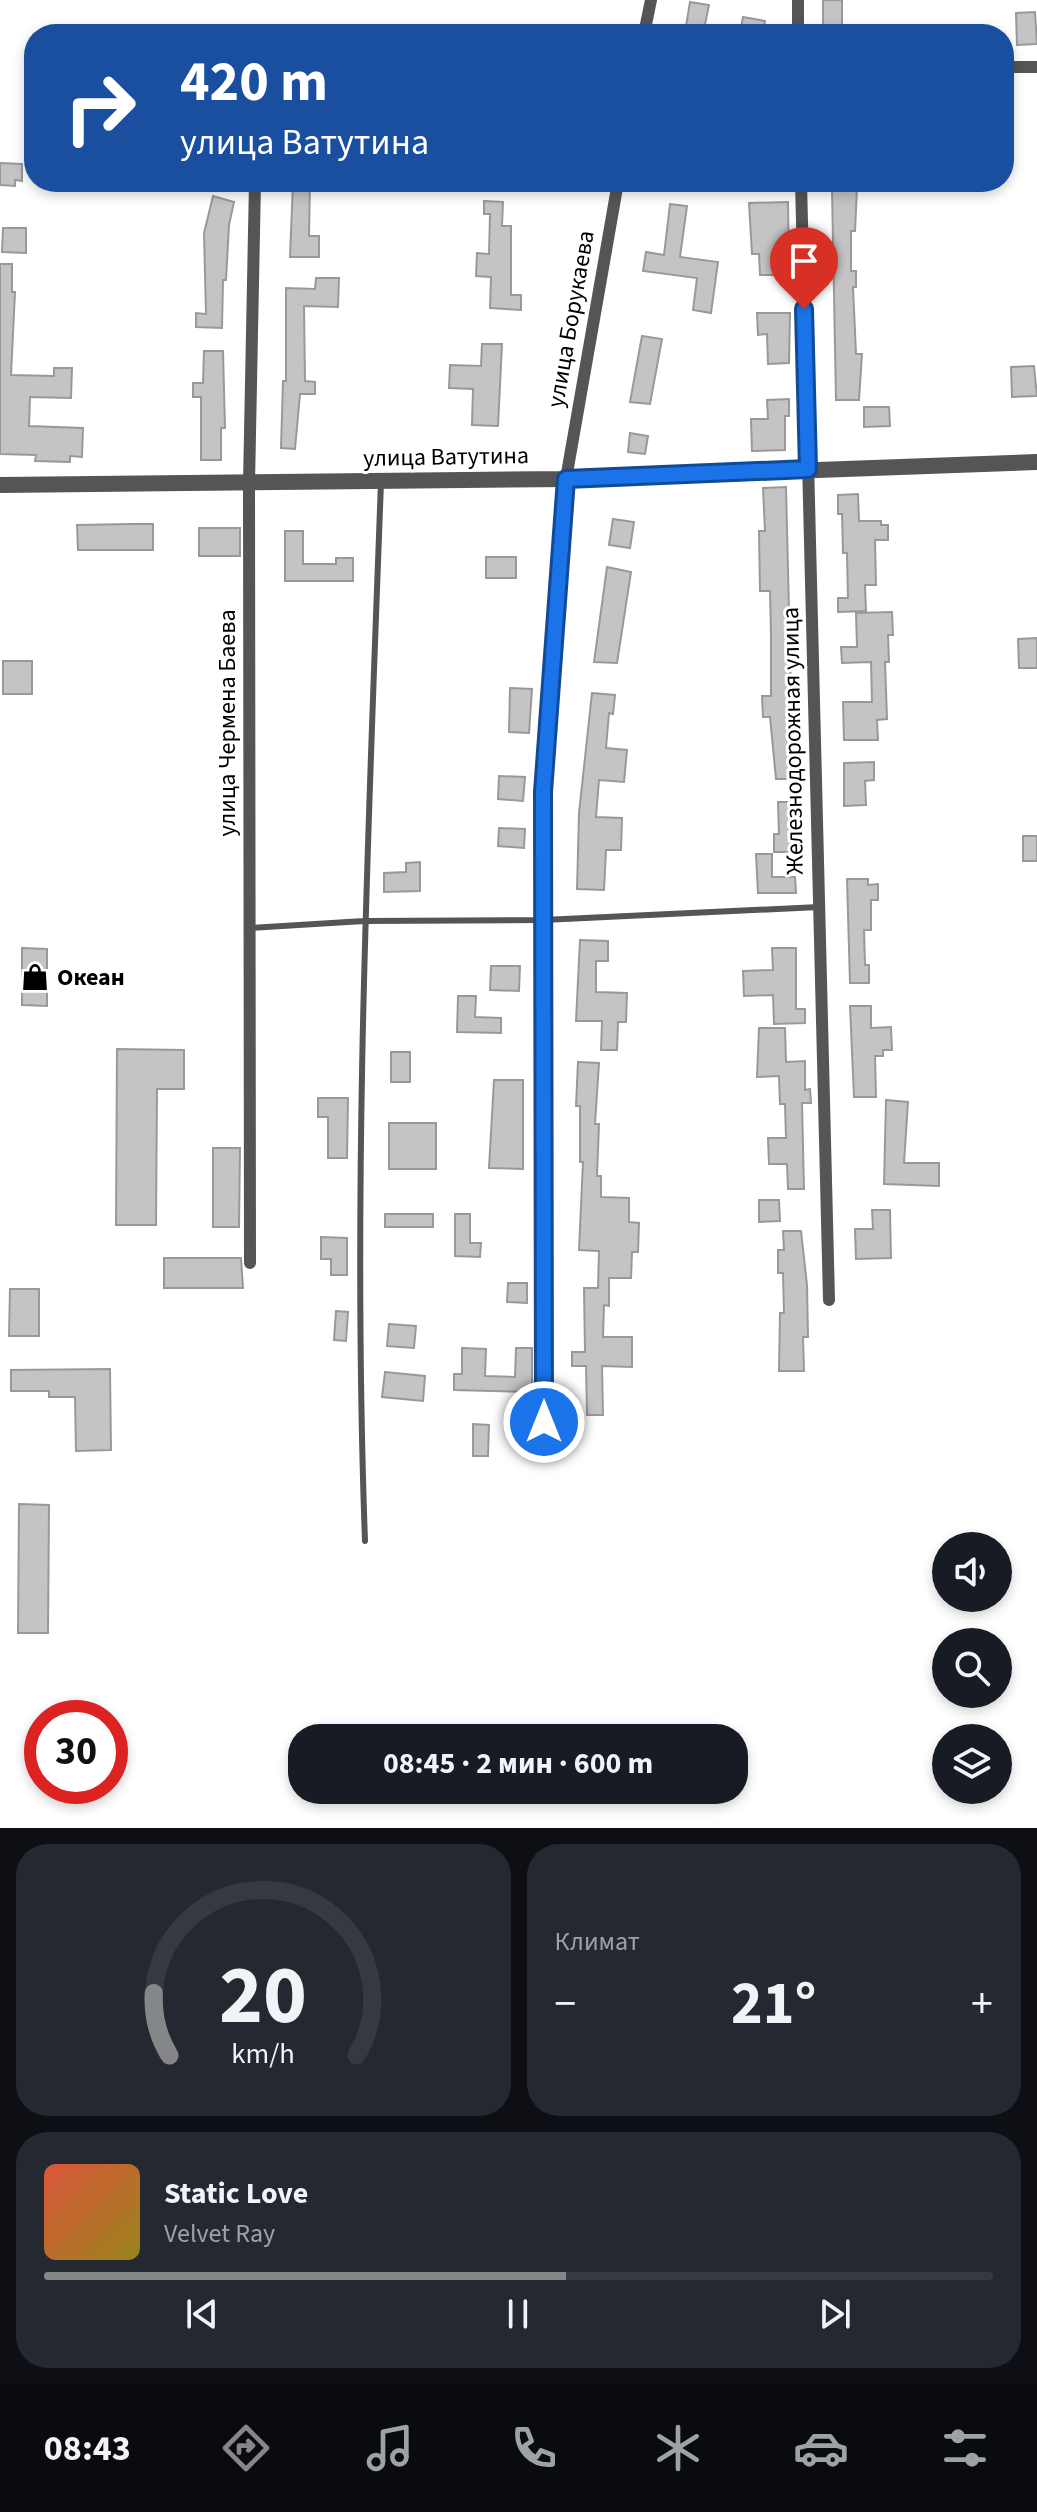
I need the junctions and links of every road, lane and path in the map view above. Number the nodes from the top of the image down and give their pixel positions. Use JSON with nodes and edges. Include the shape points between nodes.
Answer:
{"nodes":[{"id":1,"x":651,"y":0,"type":"edge"},
{"id":2,"x":798,"y":0,"type":"edge"},
{"id":3,"x":646,"y":24,"type":"edge"},
{"id":4,"x":798,"y":24,"type":"edge"},
{"id":5,"x":1014,"y":67,"type":"edge"},
{"id":6,"x":1037,"y":67,"type":"edge"},
{"id":7,"x":255,"y":192,"type":"edge"},
{"id":8,"x":616,"y":192,"type":"edge"},
{"id":9,"x":801,"y":192,"type":"edge"},
{"id":10,"x":1037,"y":462,"type":"edge"},
{"id":11,"x":808,"y":469,"type":"junction"},
{"id":12,"x":566,"y":479,"type":"junction"},
{"id":13,"x":381,"y":482,"type":"junction"},
{"id":14,"x":249,"y":484,"type":"junction"},
{"id":15,"x":0,"y":485,"type":"edge"},
{"id":16,"x":819,"y":907,"type":"junction"},
{"id":17,"x":543,"y":920,"type":"junction"},
{"id":18,"x":364,"y":921,"type":"junction"},
{"id":19,"x":250,"y":928,"type":"junction"},
{"id":20,"x":250,"y":1263,"type":"dead end"},
{"id":21,"x":829,"y":1300,"type":"dead end"},
{"id":22,"x":544,"y":1422,"type":"dead end"},
{"id":23,"x":365,"y":1541,"type":"dead end"}],
"edges":[{"from":1,"to":3,"type":"street"},
{"from":2,"to":4,"type":"street"},
{"from":5,"to":6,"type":"street"},
{"from":7,"to":14,"type":"street","name":"улица Чермена Баева"},
{"from":8,"to":12,"type":"street","name":"улица Борукаева"},
{"from":9,"to":11,"type":"street","name":"Железнодорожная улица"},
{"from":10,"to":11,"type":"street","name":"улица Ватутина"},
{"from":11,"to":12,"type":"street","name":"улица Ватутина"},
{"from":11,"to":16,"type":"street","name":"Железнодорожная улица"},
{"from":12,"to":13,"type":"street","name":"улица Ватутина"},
{"from":12,"to":17,"type":"street","name":"улица Борукаева","via":[[543,792]]},
{"from":13,"to":14,"type":"street","name":"улица Ватутина"},
{"from":13,"to":18,"type":"lane"},
{"from":14,"to":15,"type":"street","name":"улица Ватутина"},
{"from":14,"to":19,"type":"street","name":"улица Чермена Баева"},
{"from":16,"to":17,"type":"lane"},
{"from":16,"to":21,"type":"street","name":"Железнодорожная улица"},
{"from":17,"to":18,"type":"lane"},
{"from":17,"to":22,"type":"street","name":"улица Борукаева"},
{"from":18,"to":19,"type":"lane"},
{"from":18,"to":23,"type":"lane","via":[[358,1359]]},
{"from":19,"to":20,"type":"street","name":"улица Чермена Баева"}]}
